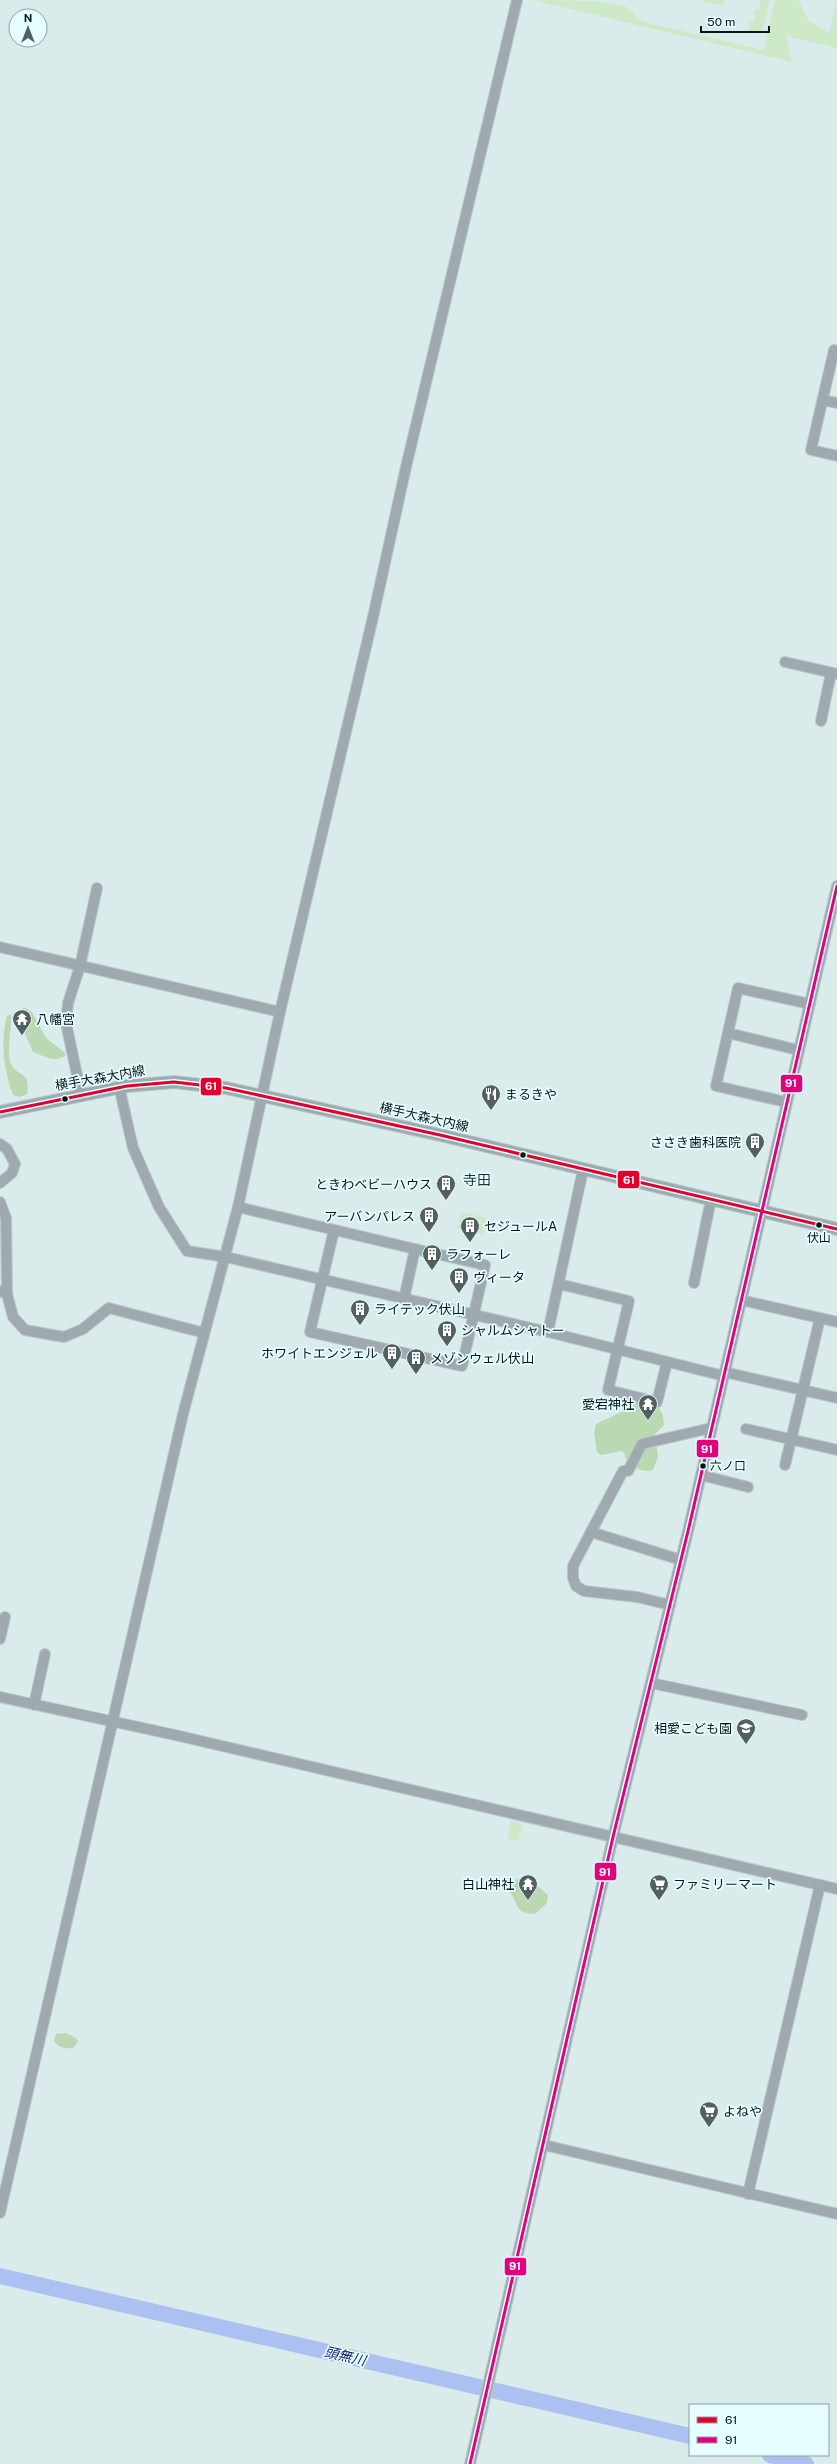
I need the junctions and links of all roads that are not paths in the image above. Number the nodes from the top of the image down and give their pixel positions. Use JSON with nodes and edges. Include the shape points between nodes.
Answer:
{"nodes":[{"id":1,"x":517,"y":0,"type":"edge"},
{"id":2,"x":837,"y":351,"type":"edge"},
{"id":3,"x":822,"y":400,"type":"junction"},
{"id":4,"x":837,"y":403,"type":"edge"},
{"id":5,"x":837,"y":456,"type":"edge"},
{"id":6,"x":785,"y":662,"type":"dead end"},
{"id":7,"x":834,"y":673,"type":"edge"},
{"id":8,"x":821,"y":721,"type":"dead end"},
{"id":9,"x":837,"y":886,"type":"edge"},
{"id":10,"x":97,"y":888,"type":"dead end"},
{"id":11,"x":0,"y":947,"type":"edge"},
{"id":12,"x":80,"y":966,"type":"junction"},
{"id":13,"x":810,"y":1004,"type":"junction"},
{"id":14,"x":280,"y":1012,"type":"junction"},
{"id":15,"x":728,"y":1033,"type":"junction"},
{"id":16,"x":798,"y":1050,"type":"junction"},
{"id":17,"x":119,"y":1086,"type":"junction"},
{"id":18,"x":81,"y":1094,"type":"junction"},
{"id":19,"x":262,"y":1095,"type":"junction"},
{"id":20,"x":786,"y":1102,"type":"junction"},
{"id":21,"x":0,"y":1112,"type":"edge"},
{"id":22,"x":0,"y":1144,"type":"edge"},
{"id":23,"x":583,"y":1170,"type":"junction"},
{"id":24,"x":0,"y":1184,"type":"edge"},
{"id":25,"x":712,"y":1199,"type":"junction"},
{"id":26,"x":0,"y":1202,"type":"edge"},
{"id":27,"x":238,"y":1207,"type":"junction"},
{"id":28,"x":762,"y":1210,"type":"junction"},
{"id":29,"x":334,"y":1230,"type":"junction"},
{"id":30,"x":837,"y":1230,"type":"edge"},
{"id":31,"x":415,"y":1249,"type":"junction"},
{"id":32,"x":226,"y":1257,"type":"junction"},
{"id":33,"x":322,"y":1279,"type":"junction"},
{"id":34,"x":694,"y":1283,"type":"dead end"},
{"id":35,"x":559,"y":1284,"type":"junction"},
{"id":36,"x":3,"y":1292,"type":"edge"},
{"id":37,"x":404,"y":1299,"type":"junction"},
{"id":38,"x":741,"y":1300,"type":"junction"},
{"id":39,"x":473,"y":1316,"type":"junction"},
{"id":40,"x":820,"y":1318,"type":"junction"},
{"id":41,"x":837,"y":1322,"type":"edge"},
{"id":42,"x":548,"y":1332,"type":"junction"},
{"id":43,"x":204,"y":1333,"type":"junction"},
{"id":44,"x":618,"y":1350,"type":"junction"},
{"id":45,"x":667,"y":1362,"type":"junction"},
{"id":46,"x":724,"y":1374,"type":"junction"},
{"id":47,"x":803,"y":1390,"type":"junction"},
{"id":48,"x":837,"y":1398,"type":"edge"},
{"id":49,"x":712,"y":1428,"type":"junction"},
{"id":50,"x":746,"y":1429,"type":"dead end"},
{"id":51,"x":791,"y":1439,"type":"junction"},
{"id":52,"x":837,"y":1450,"type":"edge"},
{"id":53,"x":785,"y":1465,"type":"dead end"},
{"id":54,"x":701,"y":1475,"type":"junction"},
{"id":55,"x":748,"y":1487,"type":"dead end"},
{"id":56,"x":591,"y":1532,"type":"junction"},
{"id":57,"x":681,"y":1560,"type":"junction"},
{"id":58,"x":670,"y":1605,"type":"junction"},
{"id":59,"x":5,"y":1617,"type":"dead end"},
{"id":60,"x":0,"y":1639,"type":"edge"},
{"id":61,"x":45,"y":1654,"type":"dead end"},
{"id":62,"x":651,"y":1682,"type":"junction"},
{"id":63,"x":0,"y":1697,"type":"edge"},
{"id":64,"x":34,"y":1705,"type":"junction"},
{"id":65,"x":802,"y":1715,"type":"dead end"},
{"id":66,"x":113,"y":1722,"type":"junction"},
{"id":67,"x":613,"y":1837,"type":"junction"},
{"id":68,"x":820,"y":1885,"type":"junction"},
{"id":69,"x":837,"y":1889,"type":"edge"},
{"id":70,"x":544,"y":2145,"type":"junction"},
{"id":71,"x":748,"y":2194,"type":"junction"},
{"id":72,"x":0,"y":2213,"type":"edge"},
{"id":73,"x":837,"y":2214,"type":"edge"},
{"id":74,"x":470,"y":2464,"type":"edge"}],
"edges":[{"from":1,"to":14,"type":"street"},
{"from":2,"to":3,"type":"street","via":[[834,350]]},
{"from":3,"to":4,"type":"street"},
{"from":3,"to":5,"type":"street","via":[[811,450]]},
{"from":6,"to":7,"type":"street"},
{"from":7,"to":8,"type":"street"},
{"from":9,"to":13,"type":"street"},
{"from":10,"to":12,"type":"street"},
{"from":11,"to":12,"type":"street"},
{"from":12,"to":14,"type":"street"},
{"from":12,"to":18,"type":"street","via":[[68,1003],[66,1023]]},
{"from":13,"to":15,"type":"street","via":[[738,988]]},
{"from":13,"to":16,"type":"street"},
{"from":14,"to":19,"type":"street"},
{"from":15,"to":16,"type":"street"},
{"from":15,"to":20,"type":"street","via":[[716,1086]]},
{"from":16,"to":20,"type":"street"},
{"from":17,"to":18,"type":"main road","name":"横手大森大内線"},
{"from":17,"to":19,"type":"main road","name":"横手大森大内線","via":[[174,1082]]},
{"from":17,"to":32,"type":"street","via":[[128,1133],[159,1207],[187,1251]]},
{"from":18,"to":21,"type":"main road","name":"横手大森大内線"},
{"from":19,"to":23,"type":"main road","name":"横手大森大内線"},
{"from":19,"to":27,"type":"street"},
{"from":20,"to":28,"type":"street"},
{"from":22,"to":24,"type":"street","via":[[7,1149],[15,1164],[12,1172]]},
{"from":23,"to":25,"type":"main road","name":"横手大森大内線"},
{"from":23,"to":35,"type":"street"},
{"from":25,"to":28,"type":"main road","name":"横手大森大内線"},
{"from":25,"to":34,"type":"street"},
{"from":26,"to":36,"type":"street","via":[[6,1218]]},
{"from":27,"to":29,"type":"street"},
{"from":27,"to":32,"type":"street"},
{"from":28,"to":30,"type":"main road","name":"横手大森大内線"},
{"from":28,"to":38,"type":"street"},
{"from":29,"to":31,"type":"street"},
{"from":29,"to":33,"type":"street"},
{"from":31,"to":37,"type":"street"},
{"from":31,"to":39,"type":"street","via":[[485,1265]]},
{"from":32,"to":33,"type":"street"},
{"from":32,"to":43,"type":"street"},
{"from":33,"to":37,"type":"street"},
{"from":33,"to":39,"type":"street","via":[[310,1332],[462,1366]]},
{"from":35,"to":42,"type":"street"},
{"from":35,"to":44,"type":"street","via":[[628,1301]]},
{"from":36,"to":43,"type":"street","via":[[13,1317],[25,1330],[64,1337],[83,1329],[109,1308]]},
{"from":37,"to":39,"type":"street"},
{"from":38,"to":40,"type":"street"},
{"from":38,"to":46,"type":"street"},
{"from":39,"to":42,"type":"street"},
{"from":40,"to":41,"type":"street"},
{"from":40,"to":47,"type":"street"},
{"from":42,"to":44,"type":"street"},
{"from":43,"to":66,"type":"street"},
{"from":44,"to":45,"type":"street"},
{"from":44,"to":45,"type":"street","via":[[608,1390],[615,1392],[657,1402]]},
{"from":45,"to":46,"type":"street"},
{"from":46,"to":47,"type":"street"},
{"from":46,"to":49,"type":"street"},
{"from":47,"to":48,"type":"street"},
{"from":47,"to":51,"type":"street"},
{"from":49,"to":54,"type":"street"},
{"from":49,"to":56,"type":"street","via":[[642,1444],[628,1471],[623,1471]]},
{"from":50,"to":51,"type":"street"},
{"from":51,"to":52,"type":"street"},
{"from":51,"to":53,"type":"street"},
{"from":54,"to":55,"type":"street"},
{"from":54,"to":57,"type":"street"},
{"from":56,"to":57,"type":"street"},
{"from":56,"to":58,"type":"street","via":[[573,1566],[576,1586],[584,1591],[617,1594]]},
{"from":57,"to":58,"type":"street"},
{"from":58,"to":62,"type":"street"},
{"from":59,"to":60,"type":"street"},
{"from":61,"to":64,"type":"street"},
{"from":62,"to":65,"type":"street"},
{"from":62,"to":67,"type":"street"},
{"from":63,"to":64,"type":"street"},
{"from":64,"to":66,"type":"street"},
{"from":66,"to":67,"type":"street"},
{"from":66,"to":72,"type":"street"},
{"from":67,"to":68,"type":"street"},
{"from":67,"to":70,"type":"street"},
{"from":68,"to":69,"type":"street"},
{"from":68,"to":71,"type":"street"},
{"from":70,"to":71,"type":"street"},
{"from":70,"to":74,"type":"street"},
{"from":71,"to":73,"type":"street"}]}
